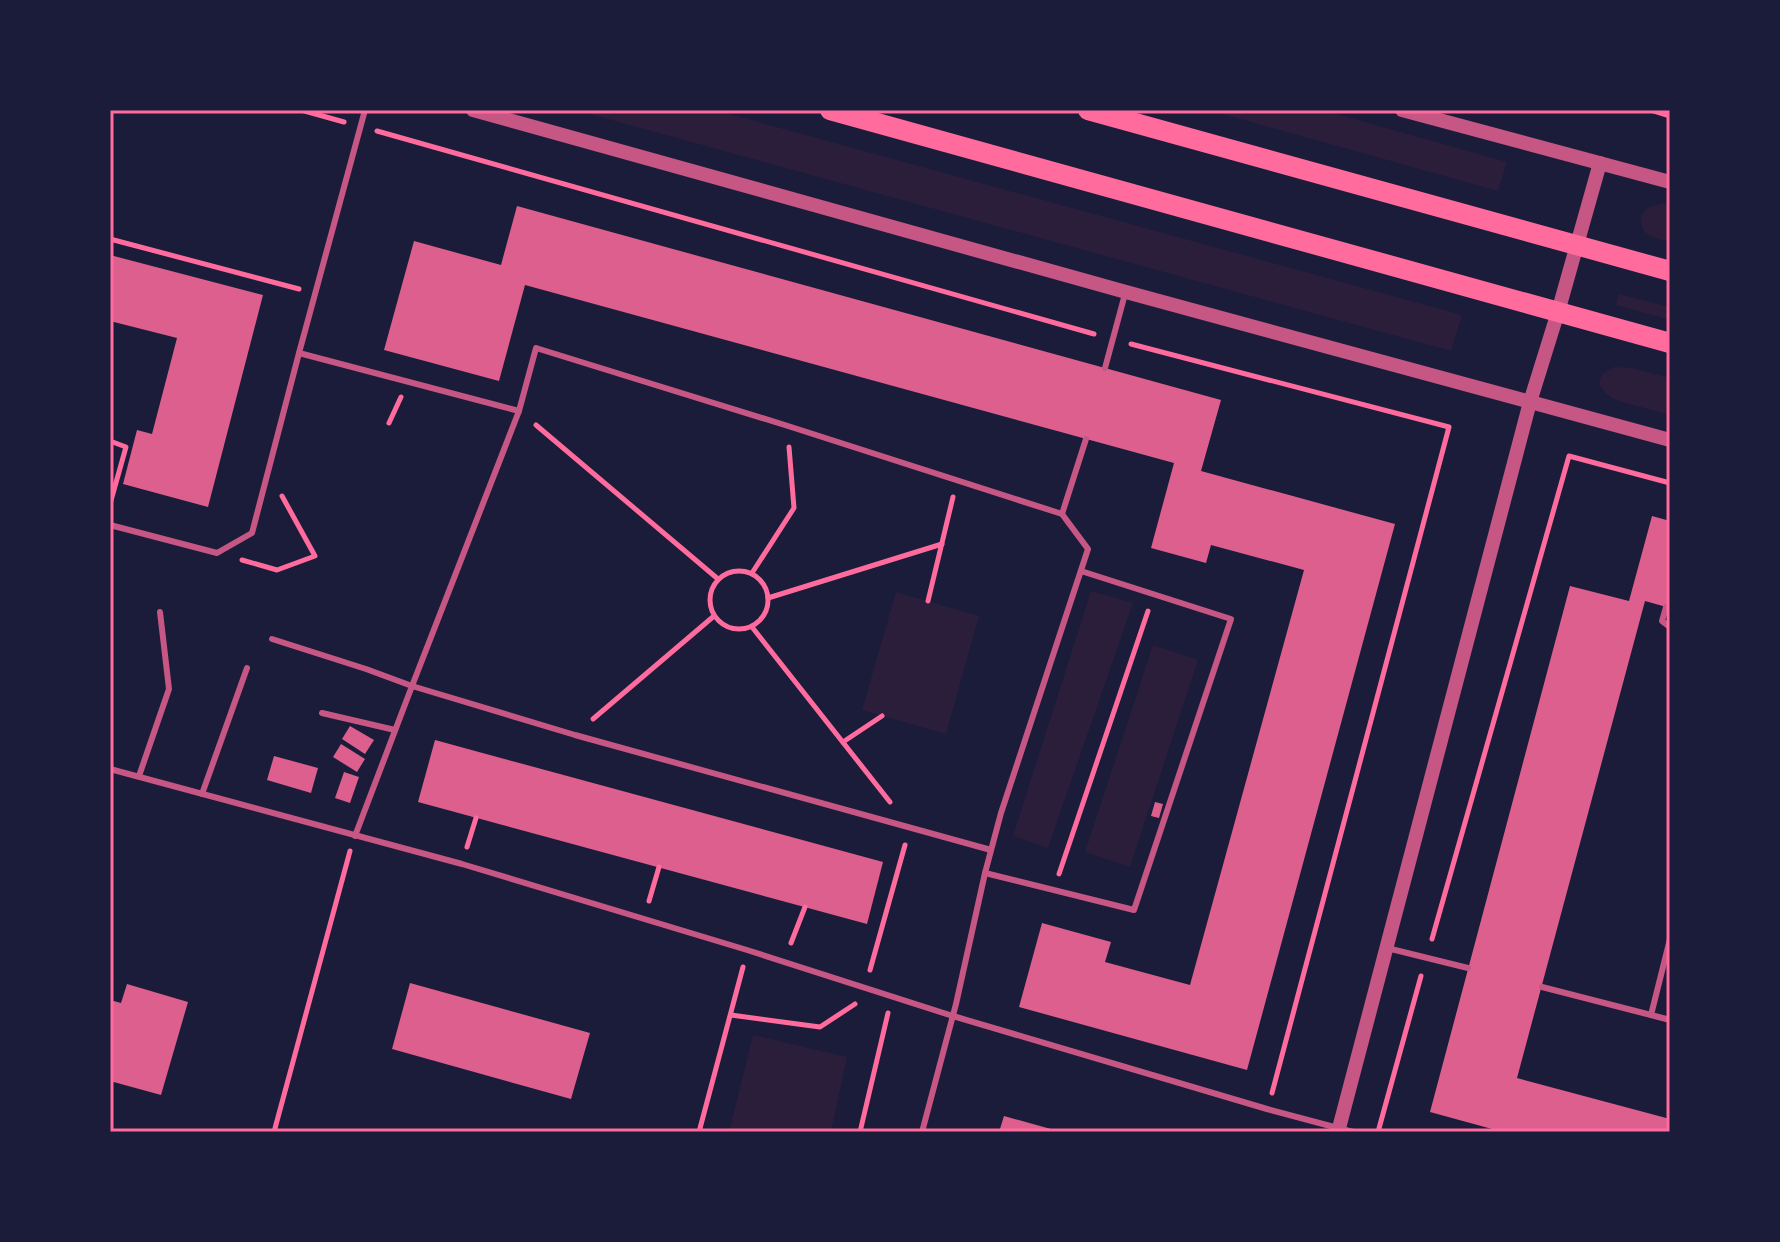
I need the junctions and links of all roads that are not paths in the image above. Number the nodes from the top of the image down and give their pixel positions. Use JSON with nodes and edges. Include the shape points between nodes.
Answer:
{"nodes":[{"id":1,"x":365,"y":110,"type":"edge"},
{"id":2,"x":473,"y":110,"type":"edge"},
{"id":3,"x":830,"y":110,"type":"edge"},
{"id":4,"x":1088,"y":110,"type":"edge"},
{"id":5,"x":1402,"y":110,"type":"edge"},
{"id":6,"x":1600,"y":163,"type":"junction"},
{"id":7,"x":1670,"y":182,"type":"edge"},
{"id":8,"x":1577,"y":245,"type":"junction"},
{"id":9,"x":1670,"y":271,"type":"edge"},
{"id":10,"x":1126,"y":292,"type":"junction"},
{"id":11,"x":1558,"y":312,"type":"junction"},
{"id":12,"x":1670,"y":343,"type":"edge"},
{"id":13,"x":299,"y":353,"type":"junction"},
{"id":14,"x":1105,"y":368,"type":"dead end"},
{"id":15,"x":1530,"y":402,"type":"junction"},
{"id":16,"x":519,"y":411,"type":"junction"},
{"id":17,"x":1086,"y":439,"type":"dead end"},
{"id":18,"x":1670,"y":440,"type":"edge"},
{"id":19,"x":1062,"y":514,"type":"junction"},
{"id":20,"x":110,"y":525,"type":"edge"},
{"id":21,"x":1081,"y":571,"type":"junction"},
{"id":22,"x":1666,"y":607,"type":"dead end"},
{"id":23,"x":160,"y":612,"type":"dead end"},
{"id":24,"x":1670,"y":627,"type":"edge"},
{"id":25,"x":272,"y":639,"type":"dead end"},
{"id":26,"x":247,"y":668,"type":"dead end"},
{"id":27,"x":412,"y":686,"type":"junction"},
{"id":28,"x":322,"y":713,"type":"dead end"},
{"id":29,"x":395,"y":730,"type":"junction"},
{"id":30,"x":110,"y":769,"type":"edge"},
{"id":31,"x":139,"y":776,"type":"junction"},
{"id":32,"x":202,"y":794,"type":"junction"},
{"id":33,"x":355,"y":836,"type":"junction"},
{"id":34,"x":991,"y":850,"type":"junction"},
{"id":35,"x":985,"y":873,"type":"junction"},
{"id":36,"x":1670,"y":939,"type":"edge"},
{"id":37,"x":1387,"y":948,"type":"junction"},
{"id":38,"x":1468,"y":968,"type":"dead end"},
{"id":39,"x":1542,"y":987,"type":"dead end"},
{"id":40,"x":1651,"y":1015,"type":"junction"},
{"id":41,"x":953,"y":1016,"type":"junction"},
{"id":42,"x":1670,"y":1020,"type":"edge"},
{"id":43,"x":1343,"y":1131,"type":"edge"},
{"id":44,"x":922,"y":1132,"type":"edge"}],
"edges":[{"from":1,"to":13,"type":"lane"},
{"from":2,"to":10,"type":"street"},
{"from":3,"to":11,"type":"main road"},
{"from":4,"to":8,"type":"main road"},
{"from":5,"to":6,"type":"street"},
{"from":6,"to":7,"type":"street"},
{"from":6,"to":8,"type":"street"},
{"from":8,"to":9,"type":"main road"},
{"from":8,"to":11,"type":"street"},
{"from":10,"to":14,"type":"lane"},
{"from":10,"to":15,"type":"street"},
{"from":11,"to":12,"type":"main road"},
{"from":11,"to":15,"type":"street"},
{"from":13,"to":16,"type":"lane"},
{"from":13,"to":20,"type":"lane","via":[[252,533],[217,553]]},
{"from":15,"to":18,"type":"street"},
{"from":15,"to":37,"type":"street"},
{"from":16,"to":19,"type":"lane","via":[[536,348]]},
{"from":16,"to":27,"type":"lane"},
{"from":17,"to":19,"type":"lane"},
{"from":19,"to":21,"type":"lane","via":[[1088,549]]},
{"from":21,"to":34,"type":"lane"},
{"from":21,"to":35,"type":"lane","via":[[1231,619],[1134,910]]},
{"from":22,"to":24,"type":"lane","via":[[1662,621]]},
{"from":23,"to":31,"type":"lane","via":[[169,689]]},
{"from":25,"to":27,"type":"lane"},
{"from":26,"to":32,"type":"lane"},
{"from":27,"to":29,"type":"lane"},
{"from":27,"to":34,"type":"lane"},
{"from":28,"to":29,"type":"lane"},
{"from":29,"to":33,"type":"lane"},
{"from":30,"to":31,"type":"lane"},
{"from":31,"to":32,"type":"lane"},
{"from":32,"to":33,"type":"lane"},
{"from":33,"to":41,"type":"lane","via":[[462,864]]},
{"from":34,"to":35,"type":"lane"},
{"from":35,"to":41,"type":"lane"},
{"from":36,"to":40,"type":"lane"},
{"from":37,"to":38,"type":"lane"},
{"from":37,"to":43,"type":"street"},
{"from":39,"to":40,"type":"lane"},
{"from":40,"to":42,"type":"lane"},
{"from":41,"to":43,"type":"lane"},
{"from":41,"to":44,"type":"lane"}]}
